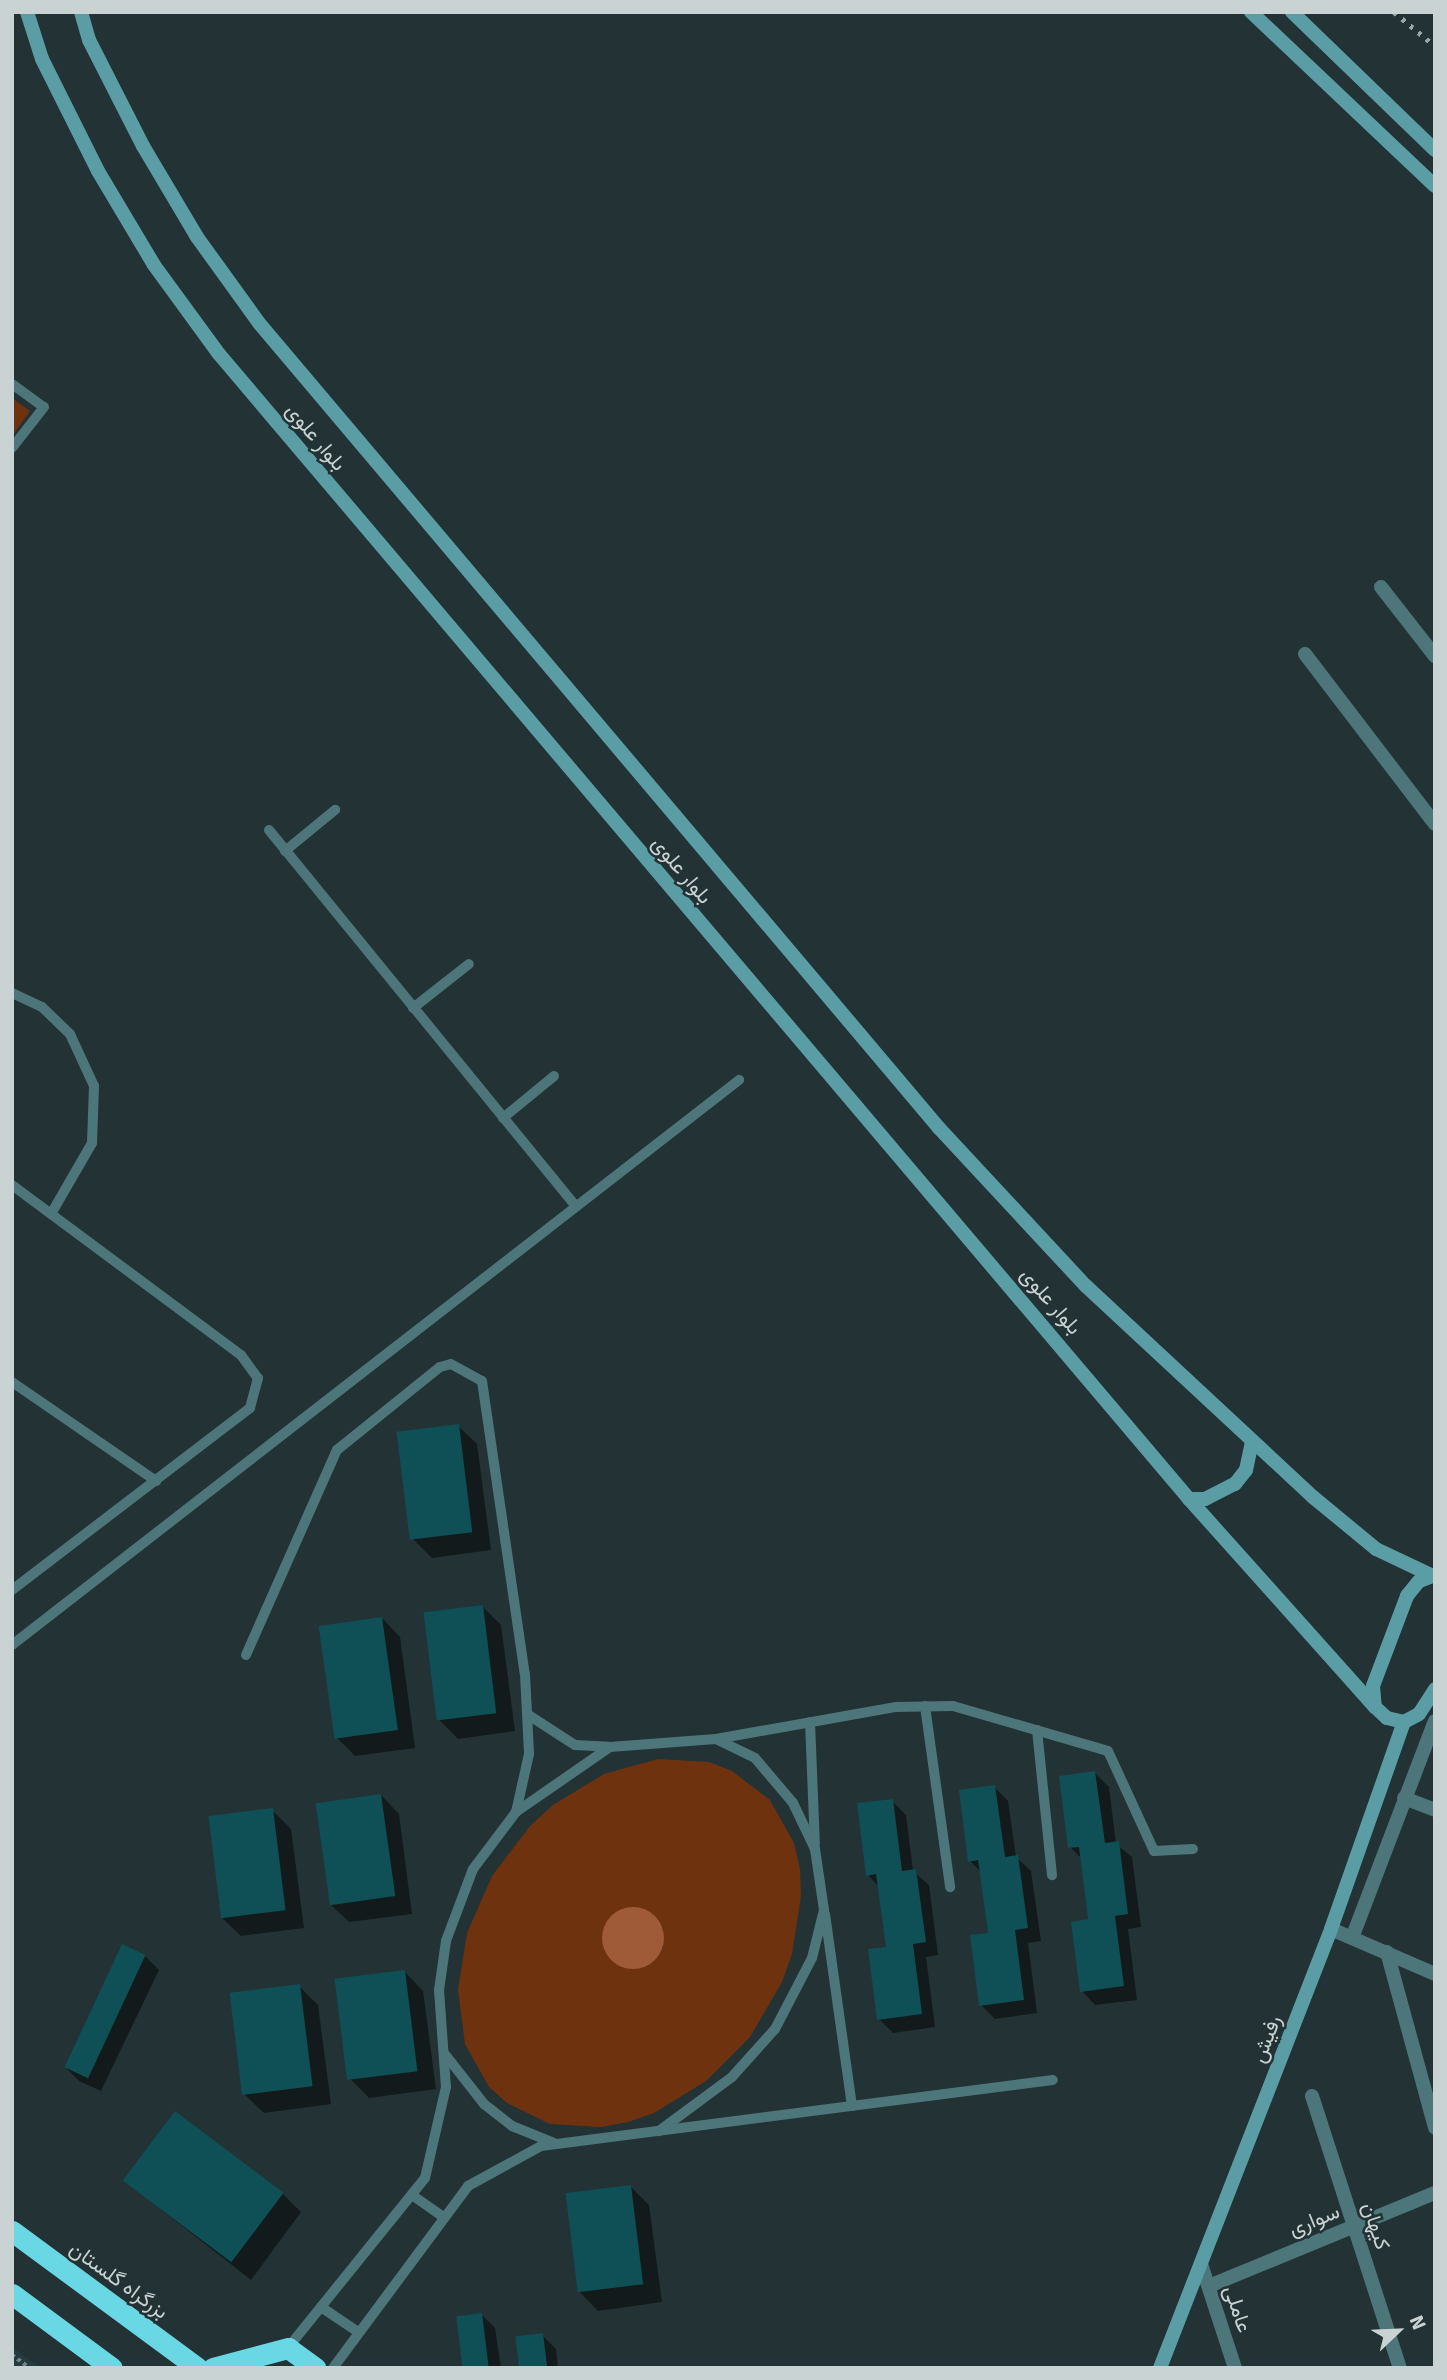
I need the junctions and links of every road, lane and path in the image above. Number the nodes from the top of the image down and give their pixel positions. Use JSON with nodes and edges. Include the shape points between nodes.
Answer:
{"nodes":[{"id":1,"x":27,"y":12,"type":"edge"},
{"id":2,"x":81,"y":12,"type":"edge"},
{"id":3,"x":1251,"y":12,"type":"edge"},
{"id":4,"x":1292,"y":12,"type":"edge"},
{"id":5,"x":1435,"y":150,"type":"edge"},
{"id":6,"x":1435,"y":186,"type":"edge"},
{"id":7,"x":12,"y":384,"type":"edge"},
{"id":8,"x":12,"y":448,"type":"edge"},
{"id":9,"x":1381,"y":587,"type":"dead end"},
{"id":10,"x":1305,"y":654,"type":"dead end"},
{"id":11,"x":1435,"y":656,"type":"edge"},
{"id":12,"x":335,"y":810,"type":"dead end"},
{"id":13,"x":1435,"y":824,"type":"edge"},
{"id":14,"x":269,"y":830,"type":"dead end"},
{"id":15,"x":285,"y":850,"type":"junction"},
{"id":16,"x":469,"y":964,"type":"dead end"},
{"id":17,"x":12,"y":993,"type":"edge"},
{"id":18,"x":414,"y":1008,"type":"junction"},
{"id":19,"x":554,"y":1076,"type":"dead end"},
{"id":20,"x":739,"y":1080,"type":"dead end"},
{"id":21,"x":503,"y":1118,"type":"junction"},
{"id":22,"x":12,"y":1185,"type":"edge"},
{"id":23,"x":576,"y":1207,"type":"junction"},
{"id":24,"x":51,"y":1214,"type":"junction"},
{"id":25,"x":12,"y":1382,"type":"edge"},
{"id":26,"x":1252,"y":1441,"type":"junction"},
{"id":27,"x":156,"y":1481,"type":"junction"},
{"id":28,"x":1189,"y":1499,"type":"junction"},
{"id":29,"x":1433,"y":1575,"type":"edge"},
{"id":30,"x":12,"y":1590,"type":"edge"},
{"id":31,"x":12,"y":1645,"type":"edge"},
{"id":32,"x":246,"y":1655,"type":"dead end"},
{"id":33,"x":1435,"y":1689,"type":"edge"},
{"id":34,"x":925,"y":1706,"type":"junction"},
{"id":35,"x":1375,"y":1707,"type":"junction"},
{"id":36,"x":527,"y":1714,"type":"junction"},
{"id":37,"x":1435,"y":1721,"type":"edge"},
{"id":38,"x":810,"y":1722,"type":"junction"},
{"id":39,"x":1404,"y":1722,"type":"junction"},
{"id":40,"x":1037,"y":1730,"type":"junction"},
{"id":41,"x":716,"y":1739,"type":"junction"},
{"id":42,"x":610,"y":1747,"type":"junction"},
{"id":43,"x":1404,"y":1798,"type":"junction"},
{"id":44,"x":1435,"y":1810,"type":"edge"},
{"id":45,"x":516,"y":1812,"type":"junction"},
{"id":46,"x":815,"y":1849,"type":"junction"},
{"id":47,"x":1193,"y":1849,"type":"dead end"},
{"id":48,"x":1052,"y":1875,"type":"dead end"},
{"id":49,"x":950,"y":1887,"type":"dead end"},
{"id":50,"x":824,"y":1910,"type":"junction"},
{"id":51,"x":1331,"y":1929,"type":"junction"},
{"id":52,"x":1352,"y":1938,"type":"junction"},
{"id":53,"x":1387,"y":1952,"type":"junction"},
{"id":54,"x":1435,"y":1974,"type":"edge"},
{"id":55,"x":444,"y":2052,"type":"junction"},
{"id":56,"x":1053,"y":2080,"type":"dead end"},
{"id":57,"x":1312,"y":2096,"type":"dead end"},
{"id":58,"x":852,"y":2106,"type":"junction"},
{"id":59,"x":1435,"y":2129,"type":"edge"},
{"id":60,"x":659,"y":2131,"type":"junction"},
{"id":61,"x":558,"y":2144,"type":"junction"},
{"id":62,"x":1435,"y":2193,"type":"edge"},
{"id":63,"x":412,"y":2195,"type":"junction"},
{"id":64,"x":444,"y":2217,"type":"junction"},
{"id":65,"x":1354,"y":2226,"type":"junction"},
{"id":66,"x":12,"y":2231,"type":"edge"},
{"id":67,"x":1202,"y":2264,"type":"junction"},
{"id":68,"x":1209,"y":2286,"type":"junction"},
{"id":69,"x":12,"y":2294,"type":"edge"},
{"id":70,"x":321,"y":2307,"type":"junction"},
{"id":71,"x":358,"y":2332,"type":"junction"},
{"id":72,"x":288,"y":2348,"type":"junction"},
{"id":73,"x":12,"y":2355,"type":"edge"},
{"id":74,"x":30,"y":2368,"type":"edge"},
{"id":75,"x":112,"y":2368,"type":"edge"},
{"id":76,"x":198,"y":2368,"type":"edge"},
{"id":77,"x":214,"y":2368,"type":"edge"},
{"id":78,"x":316,"y":2368,"type":"edge"},
{"id":79,"x":333,"y":2368,"type":"edge"},
{"id":80,"x":1160,"y":2368,"type":"edge"},
{"id":81,"x":1235,"y":2368,"type":"edge"},
{"id":82,"x":1400,"y":2368,"type":"edge"}],
"edges":[{"from":1,"to":28,"type":"main road","name":"بلوار علوی","via":[[42,59],[98,170],[154,265],[219,354]]},
{"from":2,"to":26,"type":"main road","name":"بلوار علوی","via":[[89,40],[143,146],[197,237],[259,323],[939,1128],[1086,1286]]},
{"from":3,"to":6,"type":"main road"},
{"from":4,"to":5,"type":"main road"},
{"from":7,"to":8,"type":"lane","via":[[44,407]]},
{"from":9,"to":11,"type":"street"},
{"from":10,"to":13,"type":"street"},
{"from":12,"to":15,"type":"lane"},
{"from":14,"to":15,"type":"lane"},
{"from":15,"to":18,"type":"lane"},
{"from":16,"to":18,"type":"lane"},
{"from":17,"to":24,"type":"lane","via":[[43,1007],[70,1034],[94,1086],[92,1143]]},
{"from":18,"to":21,"type":"lane"},
{"from":19,"to":21,"type":"lane"},
{"from":20,"to":23,"type":"lane"},
{"from":21,"to":23,"type":"lane"},
{"from":22,"to":24,"type":"lane"},
{"from":23,"to":31,"type":"lane"},
{"from":24,"to":27,"type":"lane","via":[[241,1355],[258,1378],[250,1408]]},
{"from":25,"to":27,"type":"lane"},
{"from":26,"to":28,"type":"main road","via":[[1249,1462],[1235,1484],[1205,1499]]},
{"from":26,"to":29,"type":"main road","name":"بلوار علوی","via":[[1376,1549]]},
{"from":27,"to":30,"type":"lane"},
{"from":28,"to":35,"type":"main road","name":"بلوار علوی"},
{"from":29,"to":35,"type":"main road","via":[[1408,1596],[1384,1649],[1373,1686]]},
{"from":32,"to":36,"type":"lane","via":[[337,1450],[440,1367],[451,1364],[482,1381]]},
{"from":33,"to":39,"type":"main road","via":[[1419,1714]]},
{"from":34,"to":38,"type":"lane"},
{"from":34,"to":40,"type":"lane","via":[[953,1706]]},
{"from":34,"to":49,"type":"lane"},
{"from":35,"to":39,"type":"main road","via":[[1387,1718]]},
{"from":36,"to":42,"type":"lane","via":[[575,1745]]},
{"from":36,"to":45,"type":"lane","via":[[529,1754]]},
{"from":37,"to":43,"type":"street"},
{"from":38,"to":41,"type":"lane"},
{"from":38,"to":46,"type":"lane"},
{"from":39,"to":51,"type":"main road","name":"رفیش"},
{"from":40,"to":47,"type":"lane","via":[[1108,1751],[1154,1851]]},
{"from":40,"to":48,"type":"lane"},
{"from":41,"to":42,"type":"lane"},
{"from":41,"to":46,"type":"lane","via":[[755,1758],[793,1803]]},
{"from":42,"to":45,"type":"lane"},
{"from":43,"to":44,"type":"street"},
{"from":43,"to":52,"type":"street"},
{"from":45,"to":55,"type":"lane","via":[[473,1869],[446,1941],[439,1990]]},
{"from":46,"to":50,"type":"lane"},
{"from":50,"to":58,"type":"lane"},
{"from":50,"to":60,"type":"lane","via":[[812,1958],[775,2029],[732,2077]]},
{"from":51,"to":52,"type":"street"},
{"from":51,"to":67,"type":"main road","name":"رفیش"},
{"from":52,"to":53,"type":"street"},
{"from":53,"to":54,"type":"street"},
{"from":53,"to":59,"type":"street"},
{"from":55,"to":61,"type":"lane","via":[[484,2104],[512,2126]]},
{"from":55,"to":63,"type":"lane","via":[[446,2087],[425,2178]]},
{"from":56,"to":58,"type":"lane"},
{"from":57,"to":65,"type":"street","name":"کیهان"},
{"from":58,"to":60,"type":"lane"},
{"from":60,"to":61,"type":"lane"},
{"from":61,"to":64,"type":"lane","via":[[541,2146],[468,2186]]},
{"from":62,"to":65,"type":"street","name":"سواری"},
{"from":63,"to":64,"type":"lane"},
{"from":63,"to":70,"type":"lane"},
{"from":64,"to":71,"type":"lane"},
{"from":65,"to":68,"type":"street","name":"سواری"},
{"from":65,"to":82,"type":"street","name":"کیهان"},
{"from":66,"to":76,"type":"highway","name":"بزرگراه گلستان"},
{"from":67,"to":68,"type":"street","name":"عاملی"},
{"from":67,"to":80,"type":"main road","name":"رفیش"},
{"from":68,"to":81,"type":"street","name":"عاملی"},
{"from":69,"to":75,"type":"highway"},
{"from":70,"to":71,"type":"lane"},
{"from":70,"to":72,"type":"lane"},
{"from":71,"to":79,"type":"lane"},
{"from":72,"to":77,"type":"highway"},
{"from":72,"to":78,"type":"highway"},
{"from":73,"to":74,"type":"path"}]}
